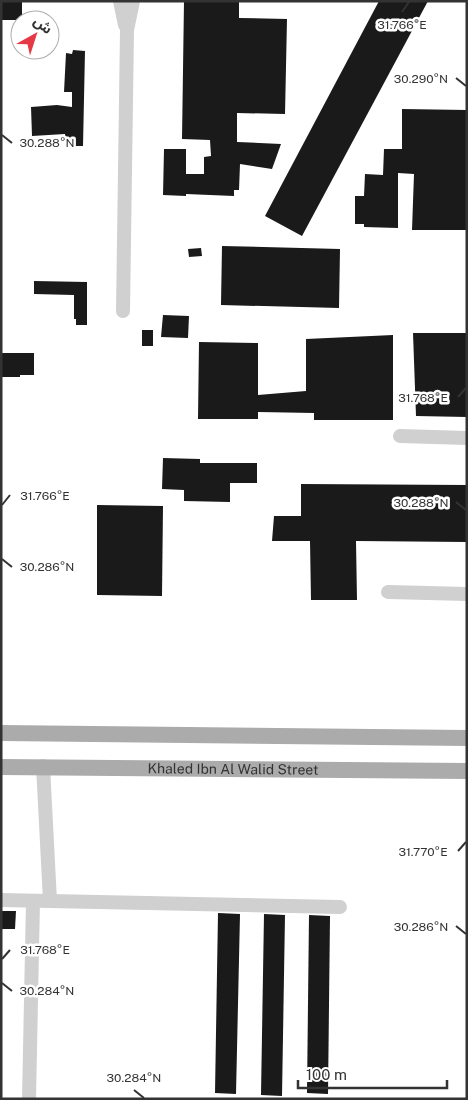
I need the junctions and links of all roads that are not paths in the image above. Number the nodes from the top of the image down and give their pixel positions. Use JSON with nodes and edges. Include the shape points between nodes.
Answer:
{"nodes":[{"id":1,"x":120,"y":1,"type":"edge"},
{"id":2,"x":134,"y":1,"type":"edge"},
{"id":3,"x":127,"y":30,"type":"junction"},
{"id":4,"x":123,"y":311,"type":"dead end"},
{"id":5,"x":400,"y":436,"type":"dead end"},
{"id":6,"x":467,"y":438,"type":"edge"},
{"id":7,"x":388,"y":592,"type":"dead end"},
{"id":8,"x":467,"y":594,"type":"edge"},
{"id":9,"x":1,"y":733,"type":"edge"},
{"id":10,"x":467,"y":738,"type":"edge"},
{"id":11,"x":43,"y":766,"type":"junction"},
{"id":12,"x":1,"y":767,"type":"edge"},
{"id":13,"x":467,"y":771,"type":"edge"},
{"id":14,"x":1,"y":900,"type":"edge"},
{"id":15,"x":34,"y":901,"type":"junction"},
{"id":16,"x":50,"y":901,"type":"junction"},
{"id":17,"x":340,"y":907,"type":"dead end"},
{"id":18,"x":29,"y":1099,"type":"edge"}],
"edges":[{"from":1,"to":3,"type":"lane"},
{"from":2,"to":3,"type":"lane"},
{"from":3,"to":4,"type":"lane"},
{"from":5,"to":6,"type":"lane"},
{"from":7,"to":8,"type":"lane"},
{"from":9,"to":10,"type":"main road"},
{"from":11,"to":12,"type":"main road","name":"Khaled Ibn Al Walid Street"},
{"from":11,"to":13,"type":"main road","name":"Khaled Ibn Al Walid Street"},
{"from":11,"to":16,"type":"lane"},
{"from":14,"to":15,"type":"lane"},
{"from":15,"to":16,"type":"lane"},
{"from":15,"to":18,"type":"lane"},
{"from":16,"to":17,"type":"lane"}]}
